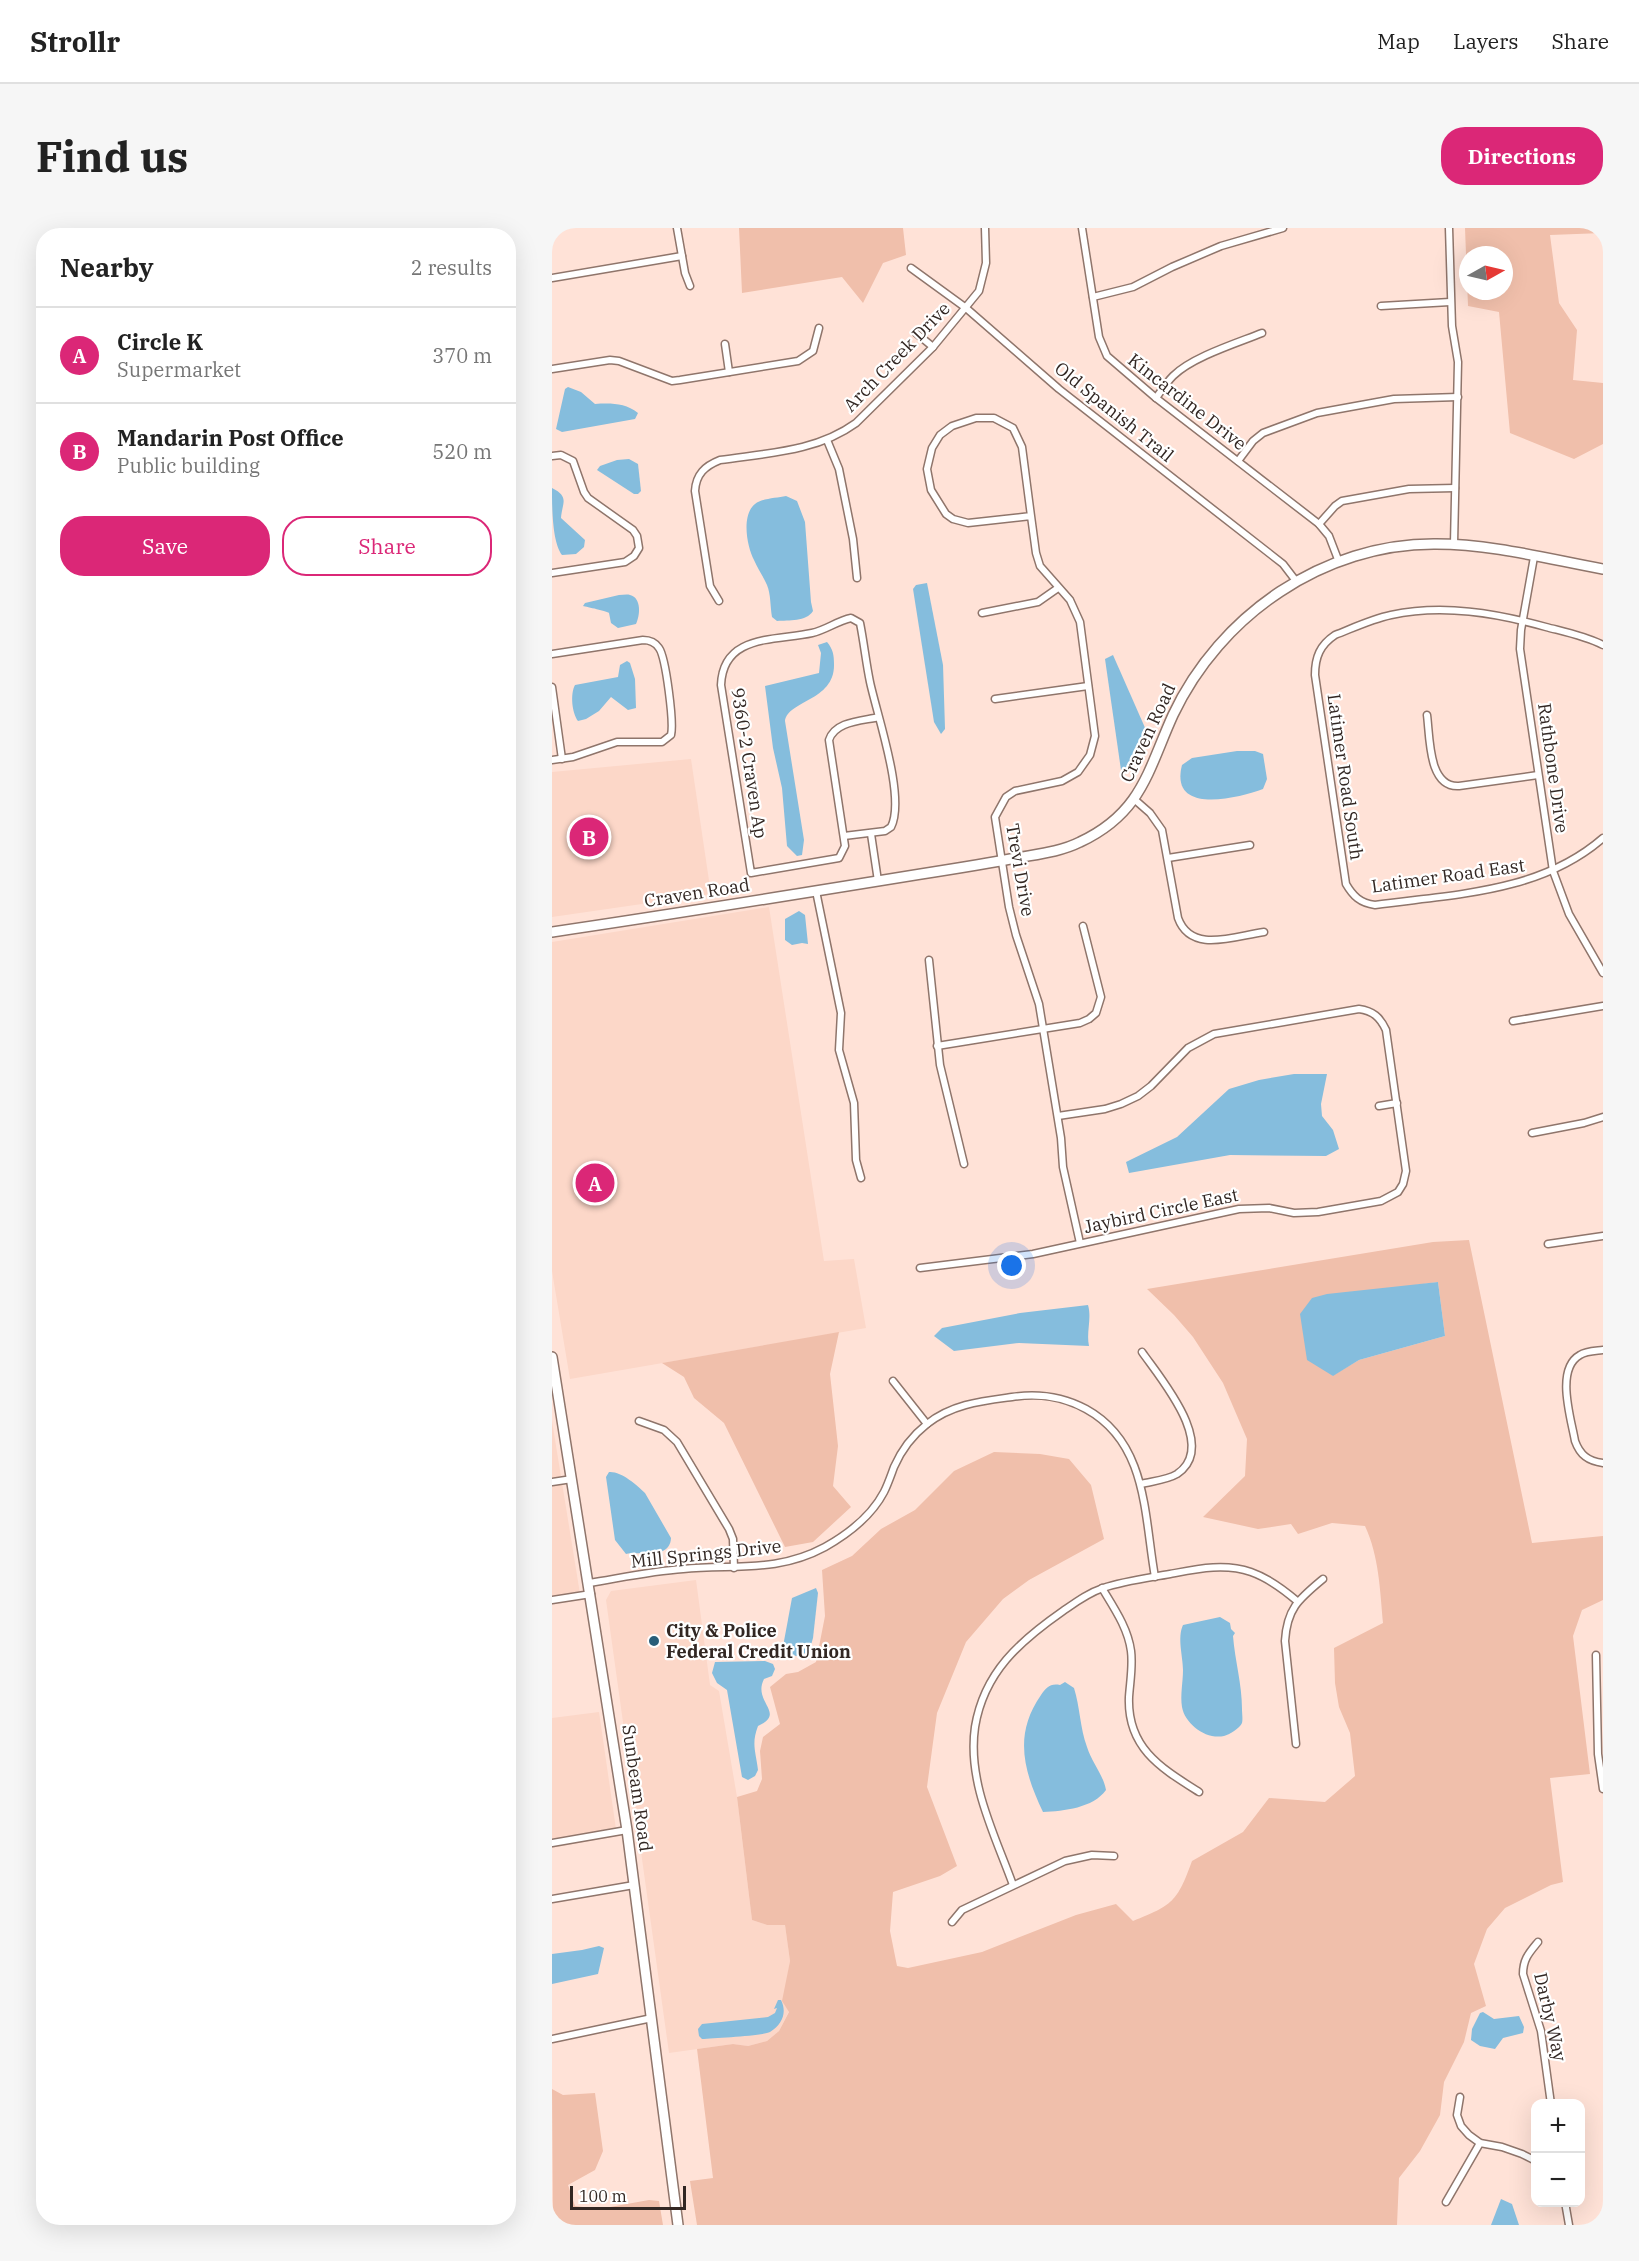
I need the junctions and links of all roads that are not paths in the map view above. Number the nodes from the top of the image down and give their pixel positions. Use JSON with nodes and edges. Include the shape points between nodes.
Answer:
{"nodes":[{"id":1,"x":678,"y":228,"type":"edge"},
{"id":2,"x":985,"y":228,"type":"edge"},
{"id":3,"x":1082,"y":228,"type":"edge"},
{"id":4,"x":1283,"y":228,"type":"edge"},
{"id":5,"x":1449,"y":228,"type":"edge"},
{"id":6,"x":682,"y":256,"type":"junction"},
{"id":7,"x":911,"y":268,"type":"dead end"},
{"id":8,"x":552,"y":278,"type":"edge"},
{"id":9,"x":690,"y":286,"type":"dead end"},
{"id":10,"x":1093,"y":297,"type":"junction"},
{"id":11,"x":1450,"y":302,"type":"junction"},
{"id":12,"x":1381,"y":306,"type":"dead end"},
{"id":13,"x":966,"y":308,"type":"junction"},
{"id":14,"x":819,"y":328,"type":"dead end"},
{"id":15,"x":916,"y":333,"type":"dead end"},
{"id":16,"x":1263,"y":333,"type":"dead end"},
{"id":17,"x":725,"y":344,"type":"dead end"},
{"id":18,"x":933,"y":347,"type":"junction"},
{"id":19,"x":552,"y":369,"type":"edge"},
{"id":20,"x":729,"y":372,"type":"junction"},
{"id":21,"x":1458,"y":397,"type":"junction"},
{"id":22,"x":1156,"y":398,"type":"junction"},
{"id":23,"x":827,"y":440,"type":"junction"},
{"id":24,"x":552,"y":456,"type":"edge"},
{"id":25,"x":1238,"y":461,"type":"junction"},
{"id":26,"x":1455,"y":488,"type":"junction"},
{"id":27,"x":1031,"y":516,"type":"junction"},
{"id":28,"x":1319,"y":524,"type":"junction"},
{"id":29,"x":1454,"y":544,"type":"junction"},
{"id":30,"x":1534,"y":557,"type":"junction"},
{"id":31,"x":1339,"y":562,"type":"junction"},
{"id":32,"x":1603,"y":569,"type":"edge"},
{"id":33,"x":552,"y":573,"type":"edge"},
{"id":34,"x":857,"y":578,"type":"dead end"},
{"id":35,"x":1296,"y":581,"type":"junction"},
{"id":36,"x":1058,"y":588,"type":"junction"},
{"id":37,"x":719,"y":601,"type":"dead end"},
{"id":38,"x":982,"y":613,"type":"dead end"},
{"id":39,"x":1522,"y":620,"type":"junction"},
{"id":40,"x":1603,"y":645,"type":"edge"},
{"id":41,"x":552,"y":654,"type":"edge"},
{"id":42,"x":1088,"y":686,"type":"junction"},
{"id":43,"x":552,"y":687,"type":"edge"},
{"id":44,"x":995,"y":699,"type":"dead end"},
{"id":45,"x":1427,"y":715,"type":"dead end"},
{"id":46,"x":879,"y":717,"type":"junction"},
{"id":47,"x":562,"y":759,"type":"junction"},
{"id":48,"x":552,"y":760,"type":"edge"},
{"id":49,"x":1538,"y":775,"type":"junction"},
{"id":50,"x":1134,"y":799,"type":"junction"},
{"id":51,"x":871,"y":834,"type":"junction"},
{"id":52,"x":844,"y":836,"type":"junction"},
{"id":53,"x":1603,"y":838,"type":"edge"},
{"id":54,"x":1250,"y":845,"type":"dead end"},
{"id":55,"x":1168,"y":858,"type":"junction"},
{"id":56,"x":1001,"y":861,"type":"junction"},
{"id":57,"x":1553,"y":871,"type":"junction"},
{"id":58,"x":878,"y":881,"type":"junction"},
{"id":59,"x":816,"y":891,"type":"junction"},
{"id":60,"x":1358,"y":900,"type":"joint"},
{"id":61,"x":1083,"y":926,"type":"dead end"},
{"id":62,"x":552,"y":932,"type":"edge"},
{"id":63,"x":1264,"y":932,"type":"dead end"},
{"id":64,"x":929,"y":960,"type":"dead end"},
{"id":65,"x":1603,"y":973,"type":"edge"},
{"id":66,"x":1603,"y":1006,"type":"edge"},
{"id":67,"x":1514,"y":1021,"type":"dead end"},
{"id":68,"x":1044,"y":1029,"type":"junction"},
{"id":69,"x":937,"y":1046,"type":"junction"},
{"id":70,"x":1397,"y":1103,"type":"junction"},
{"id":71,"x":1379,"y":1106,"type":"dead end"},
{"id":72,"x":1058,"y":1116,"type":"junction"},
{"id":73,"x":1603,"y":1117,"type":"edge"},
{"id":74,"x":1532,"y":1133,"type":"dead end"},
{"id":75,"x":964,"y":1164,"type":"dead end"},
{"id":76,"x":861,"y":1178,"type":"dead end"},
{"id":77,"x":1603,"y":1236,"type":"edge"},
{"id":78,"x":1080,"y":1243,"type":"junction"},
{"id":79,"x":1548,"y":1244,"type":"dead end"},
{"id":80,"x":920,"y":1268,"type":"dead end"},
{"id":81,"x":1603,"y":1350,"type":"edge"},
{"id":82,"x":1142,"y":1352,"type":"dead end"},
{"id":83,"x":552,"y":1357,"type":"edge"},
{"id":84,"x":893,"y":1381,"type":"dead end"},
{"id":85,"x":639,"y":1421,"type":"dead end"},
{"id":86,"x":927,"y":1424,"type":"junction"},
{"id":87,"x":1603,"y":1463,"type":"edge"},
{"id":88,"x":572,"y":1479,"type":"junction"},
{"id":89,"x":552,"y":1482,"type":"edge"},
{"id":90,"x":1141,"y":1484,"type":"junction"},
{"id":91,"x":734,"y":1568,"type":"junction"},
{"id":92,"x":1155,"y":1577,"type":"junction"},
{"id":93,"x":1323,"y":1579,"type":"dead end"},
{"id":94,"x":589,"y":1582,"type":"junction"},
{"id":95,"x":1102,"y":1588,"type":"junction"},
{"id":96,"x":591,"y":1594,"type":"junction"},
{"id":97,"x":552,"y":1600,"type":"edge"},
{"id":98,"x":1297,"y":1601,"type":"junction"},
{"id":99,"x":1596,"y":1655,"type":"dead end"},
{"id":100,"x":1600,"y":1700,"type":"edge"},
{"id":101,"x":1296,"y":1744,"type":"dead end"},
{"id":102,"x":1603,"y":1789,"type":"edge"},
{"id":103,"x":1199,"y":1792,"type":"dead end"},
{"id":104,"x":627,"y":1830,"type":"junction"},
{"id":105,"x":552,"y":1844,"type":"edge"},
{"id":106,"x":1114,"y":1856,"type":"dead end"},
{"id":107,"x":634,"y":1885,"type":"junction"},
{"id":108,"x":1013,"y":1885,"type":"junction"},
{"id":109,"x":552,"y":1899,"type":"edge"},
{"id":110,"x":952,"y":1922,"type":"dead end"},
{"id":111,"x":1538,"y":1942,"type":"dead end"},
{"id":112,"x":652,"y":2018,"type":"junction"},
{"id":113,"x":552,"y":2039,"type":"edge"},
{"id":114,"x":1460,"y":2097,"type":"dead end"},
{"id":115,"x":1550,"y":2099,"type":"edge"},
{"id":116,"x":1480,"y":2143,"type":"junction"},
{"id":117,"x":1531,"y":2158,"type":"edge"},
{"id":118,"x":1446,"y":2202,"type":"dead end"},
{"id":119,"x":1565,"y":2207,"type":"edge"},
{"id":120,"x":678,"y":2225,"type":"edge"},
{"id":121,"x":1569,"y":2225,"type":"edge"}],
"edges":[{"from":1,"to":6,"type":"street"},
{"from":2,"to":13,"type":"street","name":"Arch Creek Drive","via":[[984,275],[979,291]]},
{"from":3,"to":10,"type":"street","name":"Kincardine Drive"},
{"from":4,"to":10,"type":"street","via":[[1221,246],[1133,287]]},
{"from":5,"to":11,"type":"street"},
{"from":6,"to":8,"type":"street"},
{"from":6,"to":9,"type":"street"},
{"from":7,"to":13,"type":"street","name":"Old Spanish Trail"},
{"from":10,"to":22,"type":"street","name":"Kincardine Drive","via":[[1098,337],[1107,356]]},
{"from":11,"to":12,"type":"street"},
{"from":11,"to":21,"type":"street"},
{"from":13,"to":18,"type":"street","name":"Arch Creek Drive"},
{"from":13,"to":35,"type":"street","name":"Old Spanish Trail","via":[[1059,389],[1283,564]]},
{"from":14,"to":20,"type":"street","via":[[813,351],[806,358]]},
{"from":15,"to":18,"type":"street"},
{"from":16,"to":22,"type":"street","via":[[1181,370]]},
{"from":17,"to":20,"type":"street"},
{"from":18,"to":23,"type":"street","name":"Arch Creek Drive","via":[[856,423]]},
{"from":19,"to":20,"type":"street","via":[[610,360],[672,381]]},
{"from":21,"to":25,"type":"street","via":[[1394,399],[1317,413],[1263,433]]},
{"from":21,"to":26,"type":"street"},
{"from":22,"to":25,"type":"street","name":"Kincardine Drive"},
{"from":23,"to":34,"type":"street","via":[[841,478]]},
{"from":23,"to":37,"type":"street","name":"Arch Creek Drive","via":[[801,448],[720,460],[702,471],[695,491],[710,586]]},
{"from":24,"to":33,"type":"street","via":[[561,455],[573,461],[588,498],[633,531],[639,548],[625,562]]},
{"from":25,"to":28,"type":"street","name":"Kincardine Drive"},
{"from":26,"to":28,"type":"street","via":[[1410,489],[1342,501]]},
{"from":26,"to":29,"type":"street"},
{"from":27,"to":27,"type":"street","name":"Trevi Drive","via":[[1022,447],[1013,428],[994,418],[976,418],[962,421],[936,441],[927,469],[932,490],[946,514],[963,522]]},
{"from":27,"to":36,"type":"street","name":"Trevi Drive","via":[[1040,566]]},
{"from":28,"to":31,"type":"street","name":"Kincardine Drive","via":[[1329,536]]},
{"from":29,"to":30,"type":"street","name":"Craven Road"},
{"from":29,"to":31,"type":"street","name":"Craven Road","via":[[1394,547]]},
{"from":30,"to":32,"type":"street","name":"Craven Road"},
{"from":30,"to":39,"type":"street","name":"Rathbone Drive"},
{"from":31,"to":35,"type":"street","name":"Craven Road"},
{"from":35,"to":50,"type":"street","name":"Craven Road","via":[[1262,603],[1208,656],[1185,691]]},
{"from":36,"to":38,"type":"street","via":[[1038,602]]},
{"from":36,"to":42,"type":"street","name":"Trevi Drive","via":[[1078,615]]},
{"from":39,"to":40,"type":"street"},
{"from":39,"to":49,"type":"street","name":"Rathbone Drive","via":[[1520,649]]},
{"from":39,"to":60,"type":"street","name":"Latimer Road South","via":[[1478,612],[1392,615],[1335,635],[1317,655],[1315,675],[1346,884]]},
{"from":41,"to":47,"type":"street","via":[[643,640],[655,643],[662,654],[672,722],[670,735],[662,742],[617,742]]},
{"from":42,"to":44,"type":"street"},
{"from":42,"to":56,"type":"street","name":"Trevi Drive","via":[[1095,736],[1090,755],[1078,772],[1062,781],[1024,788],[1006,797],[996,817]]},
{"from":43,"to":47,"type":"street"},
{"from":45,"to":49,"type":"street","via":[[1435,769],[1449,786]]},
{"from":46,"to":51,"type":"street","name":"9360-2 Craven Ap","via":[[891,762],[894,815],[891,827]]},
{"from":46,"to":52,"type":"street","via":[[843,725],[831,734]]},
{"from":46,"to":52,"type":"street","name":"9360-2 Craven Ap","via":[[856,619],[842,620],[813,633],[745,645],[730,657],[722,674],[751,873],[839,858]]},
{"from":47,"to":48,"type":"street"},
{"from":49,"to":57,"type":"street","name":"Rathbone Drive"},
{"from":50,"to":55,"type":"street","via":[[1162,830]]},
{"from":50,"to":56,"type":"street","name":"Craven Road","via":[[1112,821],[1080,842]]},
{"from":51,"to":52,"type":"street"},
{"from":51,"to":58,"type":"street"},
{"from":53,"to":57,"type":"street","name":"Latimer Road East"},
{"from":54,"to":55,"type":"street"},
{"from":55,"to":63,"type":"street","via":[[1178,918],[1190,937],[1208,940]]},
{"from":56,"to":58,"type":"street","name":"Craven Road"},
{"from":56,"to":68,"type":"street","name":"Trevi Drive","via":[[1016,935],[1034,984]]},
{"from":57,"to":60,"type":"street","name":"Latimer Road East","via":[[1510,885],[1375,905]]},
{"from":57,"to":65,"type":"street","name":"Rathbone Drive","via":[[1569,915]]},
{"from":58,"to":59,"type":"street","name":"Craven Road"},
{"from":59,"to":62,"type":"street","name":"Craven Road"},
{"from":59,"to":76,"type":"street","via":[[841,1013],[839,1050],[854,1103],[856,1161]]},
{"from":61,"to":68,"type":"street","via":[[1100,989],[1100,1006],[1080,1023]]},
{"from":64,"to":69,"type":"street"},
{"from":66,"to":67,"type":"street"},
{"from":68,"to":69,"type":"street"},
{"from":68,"to":72,"type":"street","name":"Trevi Drive"},
{"from":69,"to":75,"type":"street"},
{"from":70,"to":71,"type":"street"},
{"from":70,"to":72,"type":"street","via":[[1386,1030],[1379,1018],[1359,1010],[1214,1034],[1188,1048],[1138,1096],[1121,1104]]},
{"from":70,"to":78,"type":"street","name":"Jaybird Circle East","via":[[1406,1170],[1403,1184],[1382,1202],[1318,1212],[1239,1209]]},
{"from":72,"to":78,"type":"street","name":"Trevi Drive","via":[[1063,1167]]},
{"from":73,"to":74,"type":"street"},
{"from":77,"to":79,"type":"street"},
{"from":78,"to":80,"type":"street","name":"Jaybird Circle East","via":[[1005,1259]]},
{"from":81,"to":87,"type":"street","via":[[1574,1359],[1565,1378],[1575,1441],[1584,1457]]},
{"from":82,"to":90,"type":"street","via":[[1170,1392],[1193,1440],[1187,1464],[1178,1473]]},
{"from":83,"to":88,"type":"street","name":"Sunbeam Road"},
{"from":84,"to":86,"type":"street"},
{"from":85,"to":91,"type":"street","via":[[664,1430],[677,1442],[729,1529]]},
{"from":86,"to":90,"type":"street","name":"Mill Springs Drive","via":[[962,1406],[1048,1395],[1078,1404],[1114,1429],[1130,1453]]},
{"from":86,"to":91,"type":"street","name":"Mill Springs Drive","via":[[900,1455],[885,1491],[860,1522],[825,1547],[791,1561]]},
{"from":88,"to":89,"type":"street"},
{"from":88,"to":94,"type":"street","name":"Sunbeam Road"},
{"from":90,"to":92,"type":"street","name":"Mill Springs Drive"},
{"from":91,"to":94,"type":"street","name":"Mill Springs Drive","via":[[685,1568]]},
{"from":92,"to":95,"type":"street"},
{"from":92,"to":98,"type":"street","via":[[1230,1568],[1266,1579]]},
{"from":93,"to":98,"type":"street"},
{"from":94,"to":96,"type":"street","name":"Sunbeam Road"},
{"from":95,"to":103,"type":"street","via":[[1129,1640],[1133,1730],[1154,1761]]},
{"from":95,"to":108,"type":"street","via":[[1085,1596],[1015,1648],[999,1667],[981,1704],[975,1726],[975,1775]]},
{"from":96,"to":97,"type":"street"},
{"from":96,"to":104,"type":"street","name":"Sunbeam Road"},
{"from":98,"to":101,"type":"street","via":[[1286,1626],[1285,1641]]},
{"from":99,"to":100,"type":"street"},
{"from":100,"to":102,"type":"street","via":[[1598,1754]]},
{"from":104,"to":105,"type":"street"},
{"from":104,"to":107,"type":"street","name":"Sunbeam Road"},
{"from":106,"to":108,"type":"street","via":[[1078,1857]]},
{"from":107,"to":109,"type":"street"},
{"from":107,"to":112,"type":"street","name":"Sunbeam Road"},
{"from":108,"to":110,"type":"street","via":[[962,1910]]},
{"from":111,"to":115,"type":"street","name":"Darby Way","via":[[1527,1954],[1523,1974],[1541,2031]]},
{"from":112,"to":113,"type":"street"},
{"from":112,"to":120,"type":"street","name":"Sunbeam Road"},
{"from":114,"to":116,"type":"street","via":[[1457,2115],[1461,2126]]},
{"from":116,"to":117,"type":"street"},
{"from":116,"to":118,"type":"street"},
{"from":119,"to":121,"type":"street"}]}
